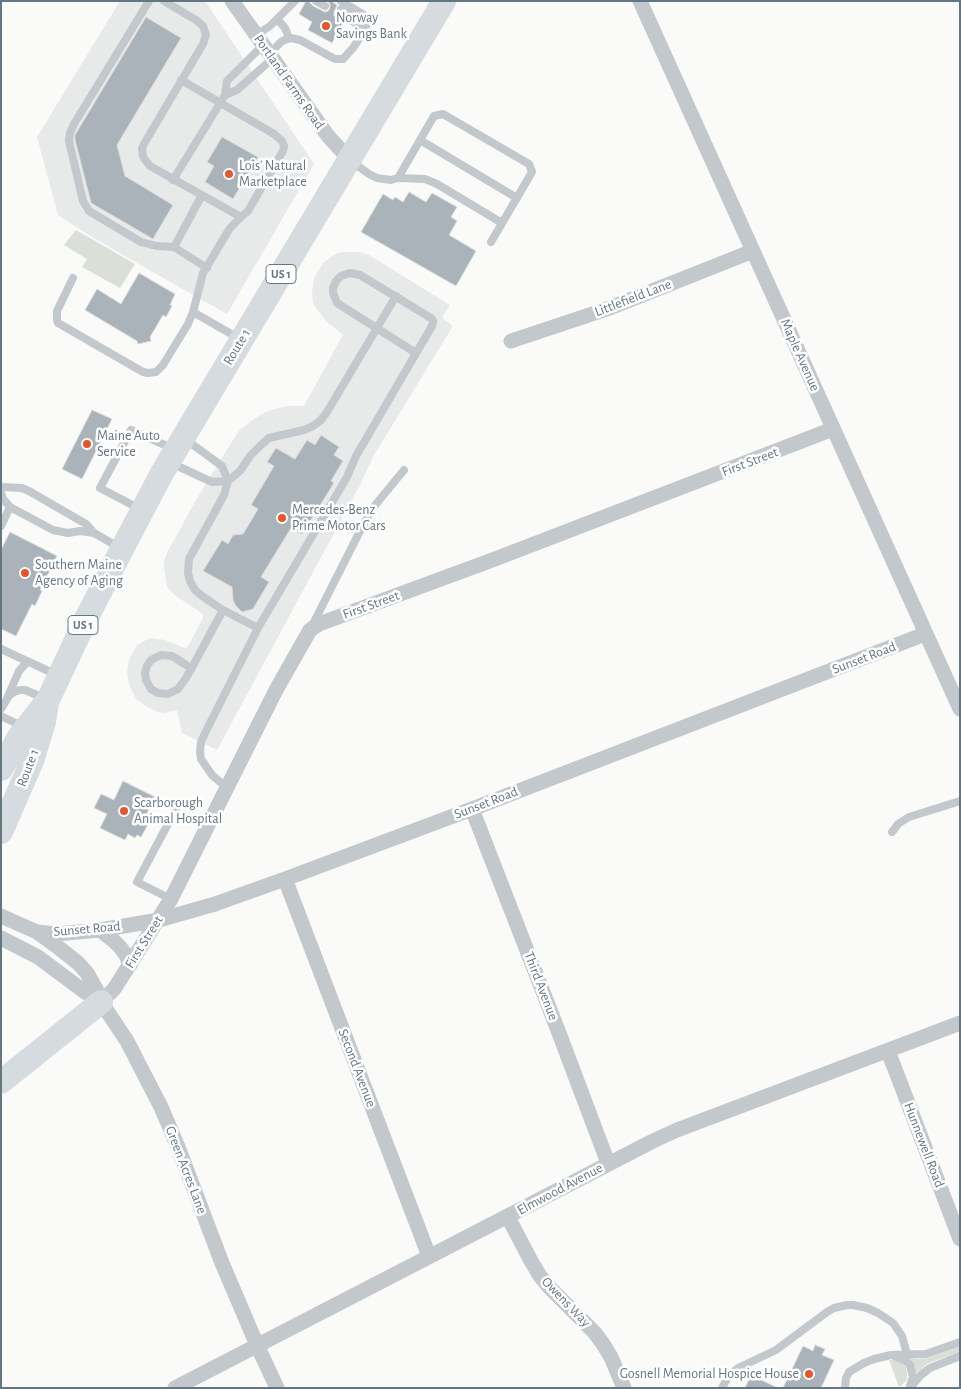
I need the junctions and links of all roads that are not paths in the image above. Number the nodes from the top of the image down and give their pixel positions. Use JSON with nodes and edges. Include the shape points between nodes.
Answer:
{"nodes":[{"id":1,"x":149,"y":1,"type":"edge"},
{"id":2,"x":164,"y":1,"type":"edge"},
{"id":3,"x":232,"y":1,"type":"edge"},
{"id":4,"x":295,"y":1,"type":"edge"},
{"id":5,"x":316,"y":1,"type":"edge"},
{"id":6,"x":444,"y":1,"type":"edge"},
{"id":7,"x":640,"y":1,"type":"edge"},
{"id":8,"x":326,"y":3,"type":"edge"},
{"id":9,"x":340,"y":8,"type":"edge"},
{"id":10,"x":277,"y":18,"type":"junction"},
{"id":11,"x":289,"y":38,"type":"junction"},
{"id":12,"x":265,"y":48,"type":"junction"},
{"id":13,"x":181,"y":80,"type":"junction"},
{"id":14,"x":225,"y":95,"type":"junction"},
{"id":15,"x":220,"y":103,"type":"junction"},
{"id":16,"x":420,"y":140,"type":"junction"},
{"id":17,"x":350,"y":160,"type":"junction"},
{"id":18,"x":398,"y":178,"type":"junction"},
{"id":19,"x":173,"y":180,"type":"junction"},
{"id":20,"x":202,"y":196,"type":"junction"},
{"id":21,"x":517,"y":198,"type":"junction"},
{"id":22,"x":241,"y":217,"type":"junction"},
{"id":23,"x":502,"y":223,"type":"junction"},
{"id":24,"x":491,"y":242,"type":"dead end"},
{"id":25,"x":174,"y":247,"type":"junction"},
{"id":26,"x":753,"y":251,"type":"junction"},
{"id":27,"x":207,"y":268,"type":"junction"},
{"id":28,"x":73,"y":278,"type":"dead end"},
{"id":29,"x":396,"y":296,"type":"junction"},
{"id":30,"x":193,"y":312,"type":"junction"},
{"id":31,"x":376,"y":328,"type":"junction"},
{"id":32,"x":242,"y":340,"type":"junction"},
{"id":33,"x":511,"y":341,"type":"dead end"},
{"id":34,"x":416,"y":353,"type":"junction"},
{"id":35,"x":833,"y":429,"type":"junction"},
{"id":36,"x":176,"y":450,"type":"junction"},
{"id":37,"x":404,"y":470,"type":"dead end"},
{"id":38,"x":228,"y":480,"type":"junction"},
{"id":39,"x":1,"y":487,"type":"edge"},
{"id":40,"x":1,"y":494,"type":"edge"},
{"id":41,"x":10,"y":507,"type":"junction"},
{"id":42,"x":142,"y":510,"type":"junction"},
{"id":43,"x":1,"y":526,"type":"edge"},
{"id":44,"x":94,"y":533,"type":"junction"},
{"id":45,"x":122,"y":549,"type":"junction"},
{"id":46,"x":223,"y":610,"type":"junction"},
{"id":47,"x":258,"y":628,"type":"junction"},
{"id":48,"x":310,"y":630,"type":"junction"},
{"id":49,"x":925,"y":634,"type":"junction"},
{"id":50,"x":1,"y":649,"type":"edge"},
{"id":51,"x":27,"y":662,"type":"junction"},
{"id":52,"x":191,"y":668,"type":"junction"},
{"id":53,"x":59,"y":676,"type":"junction"},
{"id":54,"x":47,"y":701,"type":"junction"},
{"id":55,"x":3,"y":706,"type":"edge"},
{"id":56,"x":960,"y":709,"type":"edge"},
{"id":57,"x":1,"y":716,"type":"edge"},
{"id":58,"x":26,"y":728,"type":"junction"},
{"id":59,"x":2,"y":767,"type":"edge"},
{"id":60,"x":227,"y":788,"type":"junction"},
{"id":61,"x":960,"y":801,"type":"edge"},
{"id":62,"x":177,"y":807,"type":"dead end"},
{"id":63,"x":472,"y":809,"type":"junction"},
{"id":64,"x":1,"y":832,"type":"edge"},
{"id":65,"x":892,"y":832,"type":"dead end"},
{"id":66,"x":285,"y":879,"type":"junction"},
{"id":67,"x":171,"y":899,"type":"junction"},
{"id":68,"x":1,"y":916,"type":"edge"},
{"id":69,"x":159,"y":920,"type":"junction"},
{"id":70,"x":100,"y":930,"type":"junction"},
{"id":71,"x":37,"y":932,"type":"junction"},
{"id":72,"x":1,"y":938,"type":"edge"},
{"id":73,"x":130,"y":965,"type":"junction"},
{"id":74,"x":101,"y":1002,"type":"junction"},
{"id":75,"x":960,"y":1023,"type":"edge"},
{"id":76,"x":888,"y":1051,"type":"junction"},
{"id":77,"x":1,"y":1082,"type":"edge"},
{"id":78,"x":608,"y":1163,"type":"junction"},
{"id":79,"x":508,"y":1217,"type":"junction"},
{"id":80,"x":960,"y":1239,"type":"edge"},
{"id":81,"x":429,"y":1256,"type":"junction"},
{"id":82,"x":960,"y":1342,"type":"edge"},
{"id":83,"x":257,"y":1344,"type":"junction"},
{"id":84,"x":907,"y":1354,"type":"junction"},
{"id":85,"x":891,"y":1355,"type":"junction"},
{"id":86,"x":960,"y":1356,"type":"edge"},
{"id":87,"x":175,"y":1388,"type":"edge"},
{"id":88,"x":277,"y":1388,"type":"edge"},
{"id":89,"x":624,"y":1388,"type":"edge"},
{"id":90,"x":722,"y":1388,"type":"edge"},
{"id":91,"x":845,"y":1388,"type":"edge"},
{"id":92,"x":910,"y":1388,"type":"edge"}],
"edges":[{"from":1,"to":25,"type":"lane","via":[[74,124],[69,141],[84,205],[89,211],[141,242]]},
{"from":2,"to":13,"type":"lane","via":[[205,29],[203,44]]},
{"from":3,"to":12,"type":"street","name":"Portland Farms Road"},
{"from":4,"to":10,"type":"lane"},
{"from":5,"to":8,"type":"lane"},
{"from":6,"to":17,"type":"main road","name":"Route 1","number":"US 1"},
{"from":7,"to":26,"type":"street","name":"Maple Avenue"},
{"from":9,"to":11,"type":"lane","via":[[362,23],[360,38],[344,58],[335,59],[300,40]]},
{"from":10,"to":11,"type":"lane"},
{"from":10,"to":12,"type":"lane","via":[[270,26]]},
{"from":11,"to":12,"type":"lane"},
{"from":12,"to":14,"type":"lane","via":[[237,90]]},
{"from":12,"to":14,"type":"lane","via":[[227,81]]},
{"from":12,"to":17,"type":"street","name":"Portland Farms Road","via":[[328,136]]},
{"from":13,"to":15,"type":"lane"},
{"from":13,"to":19,"type":"lane","via":[[142,148],[147,163]]},
{"from":14,"to":15,"type":"lane"},
{"from":15,"to":19,"type":"lane"},
{"from":15,"to":22,"type":"lane","via":[[274,134],[284,146],[248,211]]},
{"from":16,"to":18,"type":"lane"},
{"from":16,"to":21,"type":"lane"},
{"from":16,"to":21,"type":"lane","via":[[434,116],[443,114],[529,164],[532,172]]},
{"from":17,"to":18,"type":"lane","via":[[377,178]]},
{"from":17,"to":32,"type":"main road","name":"Route 1","number":"US 1"},
{"from":18,"to":23,"type":"lane","via":[[425,179],[437,184]]},
{"from":19,"to":20,"type":"lane"},
{"from":20,"to":22,"type":"lane"},
{"from":20,"to":25,"type":"lane"},
{"from":21,"to":23,"type":"lane"},
{"from":22,"to":27,"type":"lane","via":[[230,228]]},
{"from":23,"to":24,"type":"lane"},
{"from":25,"to":27,"type":"lane"},
{"from":26,"to":33,"type":"street","name":"Littlefield Lane","via":[[607,309]]},
{"from":26,"to":35,"type":"street","name":"Maple Avenue"},
{"from":27,"to":30,"type":"lane"},
{"from":28,"to":30,"type":"lane","via":[[57,311],[58,322],[143,372],[156,372],[164,365]]},
{"from":29,"to":31,"type":"lane"},
{"from":29,"to":31,"type":"lane","via":[[354,273],[345,274],[336,282],[333,293],[337,303]]},
{"from":29,"to":34,"type":"lane","via":[[433,321]]},
{"from":30,"to":32,"type":"lane"},
{"from":31,"to":34,"type":"lane"},
{"from":31,"to":38,"type":"lane","via":[[321,420],[304,430],[269,438]]},
{"from":32,"to":36,"type":"main road","name":"Route 1","number":"US 1"},
{"from":34,"to":47,"type":"lane"},
{"from":35,"to":48,"type":"street","name":"First Street"},
{"from":35,"to":49,"type":"street","name":"Maple Avenue"},
{"from":36,"to":38,"type":"lane","via":[[222,466]]},
{"from":36,"to":38,"type":"lane","via":[[212,482]]},
{"from":36,"to":42,"type":"main road","name":"Route 1","number":"US 1"},
{"from":36,"to":42,"type":"lane","via":[[131,430],[100,488]]},
{"from":37,"to":48,"type":"lane","via":[[372,509]]},
{"from":38,"to":46,"type":"lane","via":[[224,495],[187,566],[195,590]]},
{"from":39,"to":44,"type":"lane","via":[[29,491],[86,524]]},
{"from":40,"to":41,"type":"lane"},
{"from":41,"to":43,"type":"lane"},
{"from":41,"to":44,"type":"lane","via":[[53,530],[68,534],[80,531]]},
{"from":42,"to":45,"type":"main road","name":"Route 1","number":"US 1"},
{"from":44,"to":45,"type":"lane"},
{"from":45,"to":53,"type":"main road","name":"Route 1","number":"US 1"},
{"from":46,"to":47,"type":"lane"},
{"from":46,"to":52,"type":"lane"},
{"from":47,"to":60,"type":"lane","via":[[200,752],[208,770]]},
{"from":48,"to":60,"type":"street","name":"First Street"},
{"from":49,"to":56,"type":"street","name":"Maple Avenue"},
{"from":49,"to":63,"type":"street","name":"Sunset Road"},
{"from":50,"to":51,"type":"lane"},
{"from":51,"to":53,"type":"lane"},
{"from":51,"to":55,"type":"lane","via":[[19,671]]},
{"from":52,"to":52,"type":"lane","via":[[172,656],[161,655],[147,666],[146,680],[158,693],[172,693],[181,686]]},
{"from":53,"to":54,"type":"main road","name":"Route 1","number":"US 1"},
{"from":54,"to":55,"type":"lane","via":[[20,690],[14,692]]},
{"from":54,"to":58,"type":"main road","name":"Route 1","number":"US 1"},
{"from":54,"to":64,"type":"main road","name":"Route 1","number":"US 1","via":[[32,761]]},
{"from":57,"to":58,"type":"lane"},
{"from":58,"to":59,"type":"main road","name":"Route 1","number":"US 1"},
{"from":60,"to":67,"type":"street","name":"First Street"},
{"from":61,"to":65,"type":"lane","via":[[909,817]]},
{"from":62,"to":67,"type":"lane","via":[[137,882]]},
{"from":63,"to":66,"type":"street","name":"Sunset Road"},
{"from":63,"to":78,"type":"street","name":"Third Avenue"},
{"from":66,"to":69,"type":"street","name":"Sunset Road"},
{"from":66,"to":81,"type":"street","name":"Second Avenue"},
{"from":67,"to":69,"type":"street","name":"First Street"},
{"from":68,"to":71,"type":"street","name":"Green Acres Lane"},
{"from":69,"to":70,"type":"street","name":"Sunset Road"},
{"from":69,"to":73,"type":"street","name":"First Street"},
{"from":70,"to":71,"type":"street","name":"Sunset Road","via":[[56,934]]},
{"from":70,"to":73,"type":"street","via":[[126,954]]},
{"from":71,"to":74,"type":"street","name":"Green Acres Lane","via":[[78,963],[87,973]]},
{"from":72,"to":74,"type":"street","name":"Green Acres Lane","via":[[38,957]]},
{"from":73,"to":74,"type":"street","name":"First Street"},
{"from":74,"to":77,"type":"main road"},
{"from":74,"to":83,"type":"street","name":"Green Acres Lane","via":[[127,1041],[162,1107]]},
{"from":75,"to":76,"type":"street","name":"Elmwood Avenue"},
{"from":76,"to":78,"type":"street","name":"Elmwood Avenue","via":[[677,1130]]},
{"from":76,"to":80,"type":"street","name":"Hunnewell Road"},
{"from":78,"to":79,"type":"street","name":"Elmwood Avenue"},
{"from":79,"to":81,"type":"street","name":"Elmwood Avenue"},
{"from":79,"to":89,"type":"street","name":"Owens Way","via":[[544,1281],[603,1344]]},
{"from":81,"to":83,"type":"street","name":"Elmwood Avenue"},
{"from":82,"to":84,"type":"lane","via":[[926,1354]]},
{"from":83,"to":87,"type":"street","name":"Elmwood Avenue"},
{"from":83,"to":88,"type":"street","name":"Green Acres Lane"},
{"from":84,"to":85,"type":"lane"},
{"from":84,"to":90,"type":"lane","via":[[902,1336],[878,1313],[853,1305],[834,1308],[776,1350],[738,1368]]},
{"from":85,"to":91,"type":"lane","via":[[856,1367],[848,1375]]},
{"from":85,"to":92,"type":"lane","via":[[910,1365],[913,1377]]},
{"from":86,"to":92,"type":"lane","via":[[930,1368]]}]}
